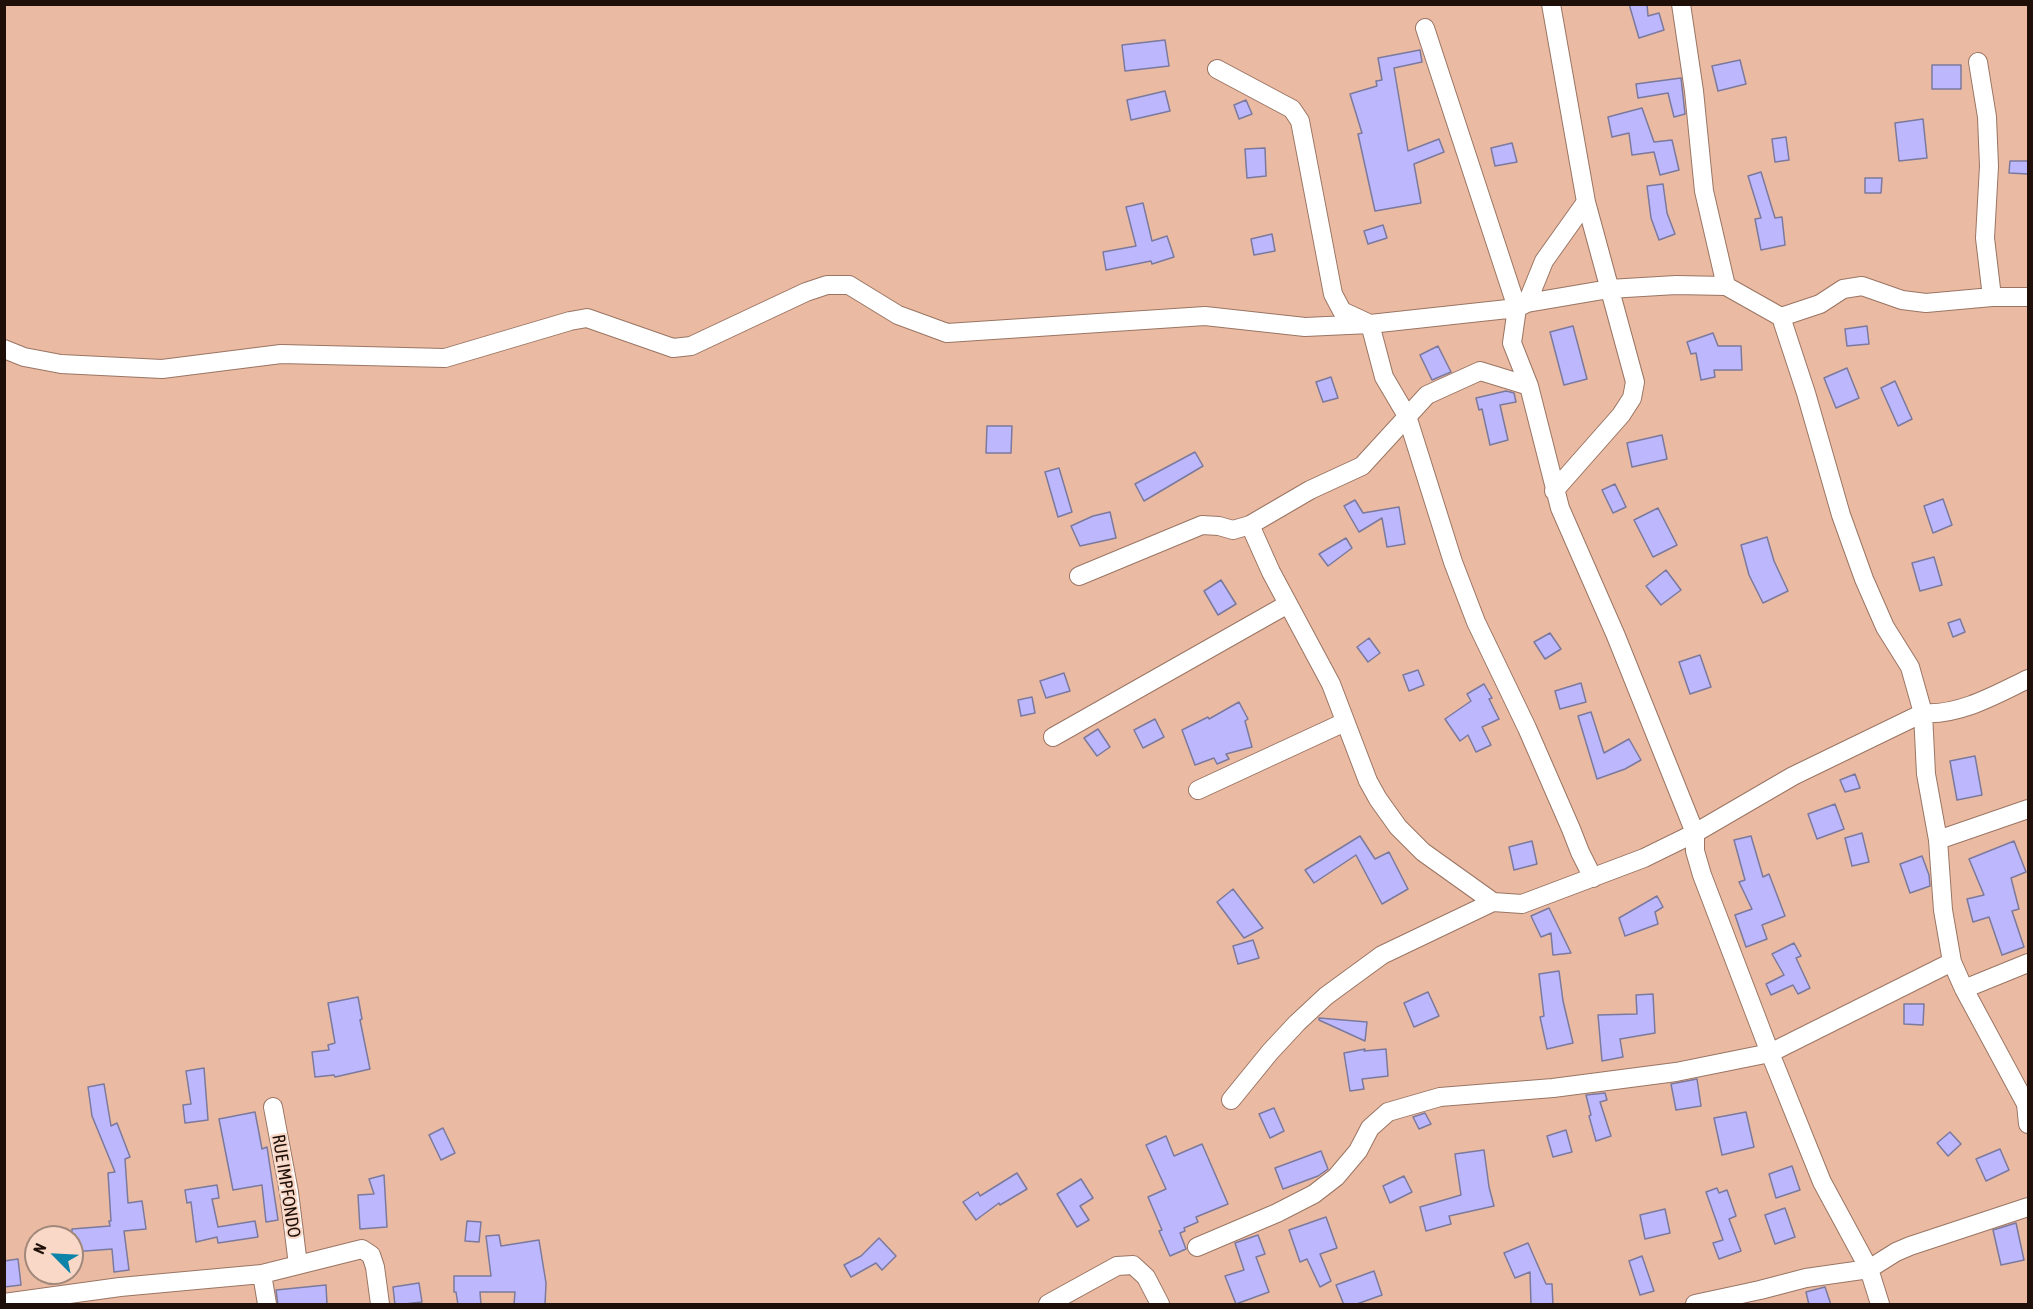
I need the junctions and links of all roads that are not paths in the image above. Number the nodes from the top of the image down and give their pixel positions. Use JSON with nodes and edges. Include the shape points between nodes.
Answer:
{"nodes":[{"id":1,"x":1551,"y":4,"type":"edge"},
{"id":2,"x":1681,"y":4,"type":"edge"},
{"id":3,"x":1425,"y":27,"type":"dead end"},
{"id":4,"x":1978,"y":62,"type":"dead end"},
{"id":5,"x":1216,"y":69,"type":"dead end"},
{"id":6,"x":1586,"y":202,"type":"junction"},
{"id":7,"x":1726,"y":286,"type":"junction"},
{"id":8,"x":1609,"y":289,"type":"junction"},
{"id":9,"x":1992,"y":297,"type":"junction"},
{"id":10,"x":2028,"y":297,"type":"edge"},
{"id":11,"x":1522,"y":305,"type":"junction"},
{"id":12,"x":1781,"y":317,"type":"junction"},
{"id":13,"x":1370,"y":324,"type":"junction"},
{"id":14,"x":4,"y":349,"type":"edge"},
{"id":15,"x":1529,"y":386,"type":"junction"},
{"id":16,"x":1407,"y":416,"type":"junction"},
{"id":17,"x":1554,"y":490,"type":"junction"},
{"id":18,"x":1250,"y":525,"type":"junction"},
{"id":19,"x":1079,"y":576,"type":"dead end"},
{"id":20,"x":1288,"y":604,"type":"junction"},
{"id":21,"x":2028,"y":679,"type":"edge"},
{"id":22,"x":1923,"y":713,"type":"junction"},
{"id":23,"x":1345,"y":722,"type":"junction"},
{"id":24,"x":1053,"y":737,"type":"dead end"},
{"id":25,"x":1198,"y":790,"type":"dead end"},
{"id":26,"x":2028,"y":810,"type":"edge"},
{"id":27,"x":1695,"y":833,"type":"junction"},
{"id":28,"x":1938,"y":840,"type":"junction"},
{"id":29,"x":1593,"y":879,"type":"junction"},
{"id":30,"x":1493,"y":902,"type":"junction"},
{"id":31,"x":1953,"y":962,"type":"junction"},
{"id":32,"x":2028,"y":963,"type":"edge"},
{"id":33,"x":1964,"y":989,"type":"junction"},
{"id":34,"x":1770,"y":1053,"type":"junction"},
{"id":35,"x":1231,"y":1100,"type":"dead end"},
{"id":36,"x":2027,"y":1103,"type":"edge"},
{"id":37,"x":273,"y":1107,"type":"dead end"},
{"id":38,"x":2028,"y":1124,"type":"edge"},
{"id":39,"x":2028,"y":1207,"type":"edge"},
{"id":40,"x":1197,"y":1247,"type":"dead end"},
{"id":41,"x":298,"y":1265,"type":"junction"},
{"id":42,"x":1869,"y":1269,"type":"junction"},
{"id":43,"x":262,"y":1274,"type":"junction"},
{"id":44,"x":4,"y":1303,"type":"edge"},
{"id":45,"x":267,"y":1305,"type":"edge"},
{"id":46,"x":380,"y":1305,"type":"edge"},
{"id":47,"x":1048,"y":1305,"type":"edge"},
{"id":48,"x":1160,"y":1305,"type":"edge"},
{"id":49,"x":1695,"y":1305,"type":"edge"},
{"id":50,"x":1880,"y":1305,"type":"edge"}],
"edges":[{"from":1,"to":6,"type":"street"},
{"from":2,"to":7,"type":"street","via":[[1704,191]]},
{"from":3,"to":11,"type":"street"},
{"from":4,"to":9,"type":"street","via":[[1987,117],[1985,238]]},
{"from":5,"to":13,"type":"street","via":[[1292,109],[1300,121],[1334,294],[1342,311]]},
{"from":6,"to":8,"type":"street"},
{"from":6,"to":11,"type":"street","via":[[1544,261]]},
{"from":7,"to":8,"type":"street"},
{"from":7,"to":12,"type":"street"},
{"from":8,"to":11,"type":"street"},
{"from":8,"to":17,"type":"street","via":[[1635,382],[1632,398]]},
{"from":9,"to":10,"type":"street"},
{"from":9,"to":12,"type":"street","via":[[1926,303],[1902,300],[1862,286],[1843,289],[1820,304]]},
{"from":11,"to":13,"type":"street"},
{"from":11,"to":15,"type":"street","via":[[1512,343]]},
{"from":12,"to":22,"type":"street","via":[[1841,515],[1885,627],[1910,668]]},
{"from":13,"to":14,"type":"street","via":[[1305,327],[1205,316],[946,333],[898,315],[849,285],[827,285],[691,346],[673,348],[587,318],[445,358],[281,354],[162,369],[61,364]]},
{"from":13,"to":16,"type":"street","via":[[1384,377]]},
{"from":15,"to":16,"type":"street","via":[[1480,371],[1426,395]]},
{"from":15,"to":17,"type":"street"},
{"from":16,"to":18,"type":"street","via":[[1362,466],[1310,490]]},
{"from":16,"to":29,"type":"street","via":[[1476,622]]},
{"from":17,"to":27,"type":"street"},
{"from":18,"to":19,"type":"street","via":[[1233,530],[1202,525]]},
{"from":18,"to":20,"type":"street"},
{"from":20,"to":23,"type":"street","via":[[1331,684]]},
{"from":20,"to":24,"type":"street"},
{"from":21,"to":22,"type":"street","via":[[1962,708]]},
{"from":22,"to":27,"type":"street","via":[[1793,776]]},
{"from":22,"to":28,"type":"street","via":[[1926,774]]},
{"from":23,"to":25,"type":"street"},
{"from":23,"to":30,"type":"street","via":[[1368,781],[1398,827],[1423,852]]},
{"from":26,"to":28,"type":"street"},
{"from":27,"to":29,"type":"street"},
{"from":27,"to":34,"type":"street","via":[[1702,875]]},
{"from":28,"to":31,"type":"street","via":[[1943,909]]},
{"from":29,"to":30,"type":"street","via":[[1522,904]]},
{"from":30,"to":35,"type":"street","via":[[1382,955],[1359,971],[1297,1023]]},
{"from":31,"to":33,"type":"street"},
{"from":31,"to":34,"type":"street"},
{"from":32,"to":33,"type":"street"},
{"from":33,"to":36,"type":"street"},
{"from":34,"to":40,"type":"street","via":[[1676,1072],[1440,1097],[1388,1112],[1370,1128],[1358,1151],[1336,1177],[1314,1194]]},
{"from":34,"to":42,"type":"street","via":[[1822,1182]]},
{"from":36,"to":38,"type":"street"},
{"from":37,"to":41,"type":"street","name":"RUE IMPFONDO"},
{"from":39,"to":42,"type":"street","via":[[1910,1246]]},
{"from":41,"to":43,"type":"street"},
{"from":41,"to":46,"type":"street","via":[[362,1249],[371,1255]]},
{"from":42,"to":49,"type":"street","via":[[1806,1278]]},
{"from":42,"to":50,"type":"street"},
{"from":43,"to":44,"type":"street"},
{"from":43,"to":45,"type":"street"},
{"from":47,"to":48,"type":"street","via":[[1117,1266],[1133,1265],[1146,1277]]}]}
